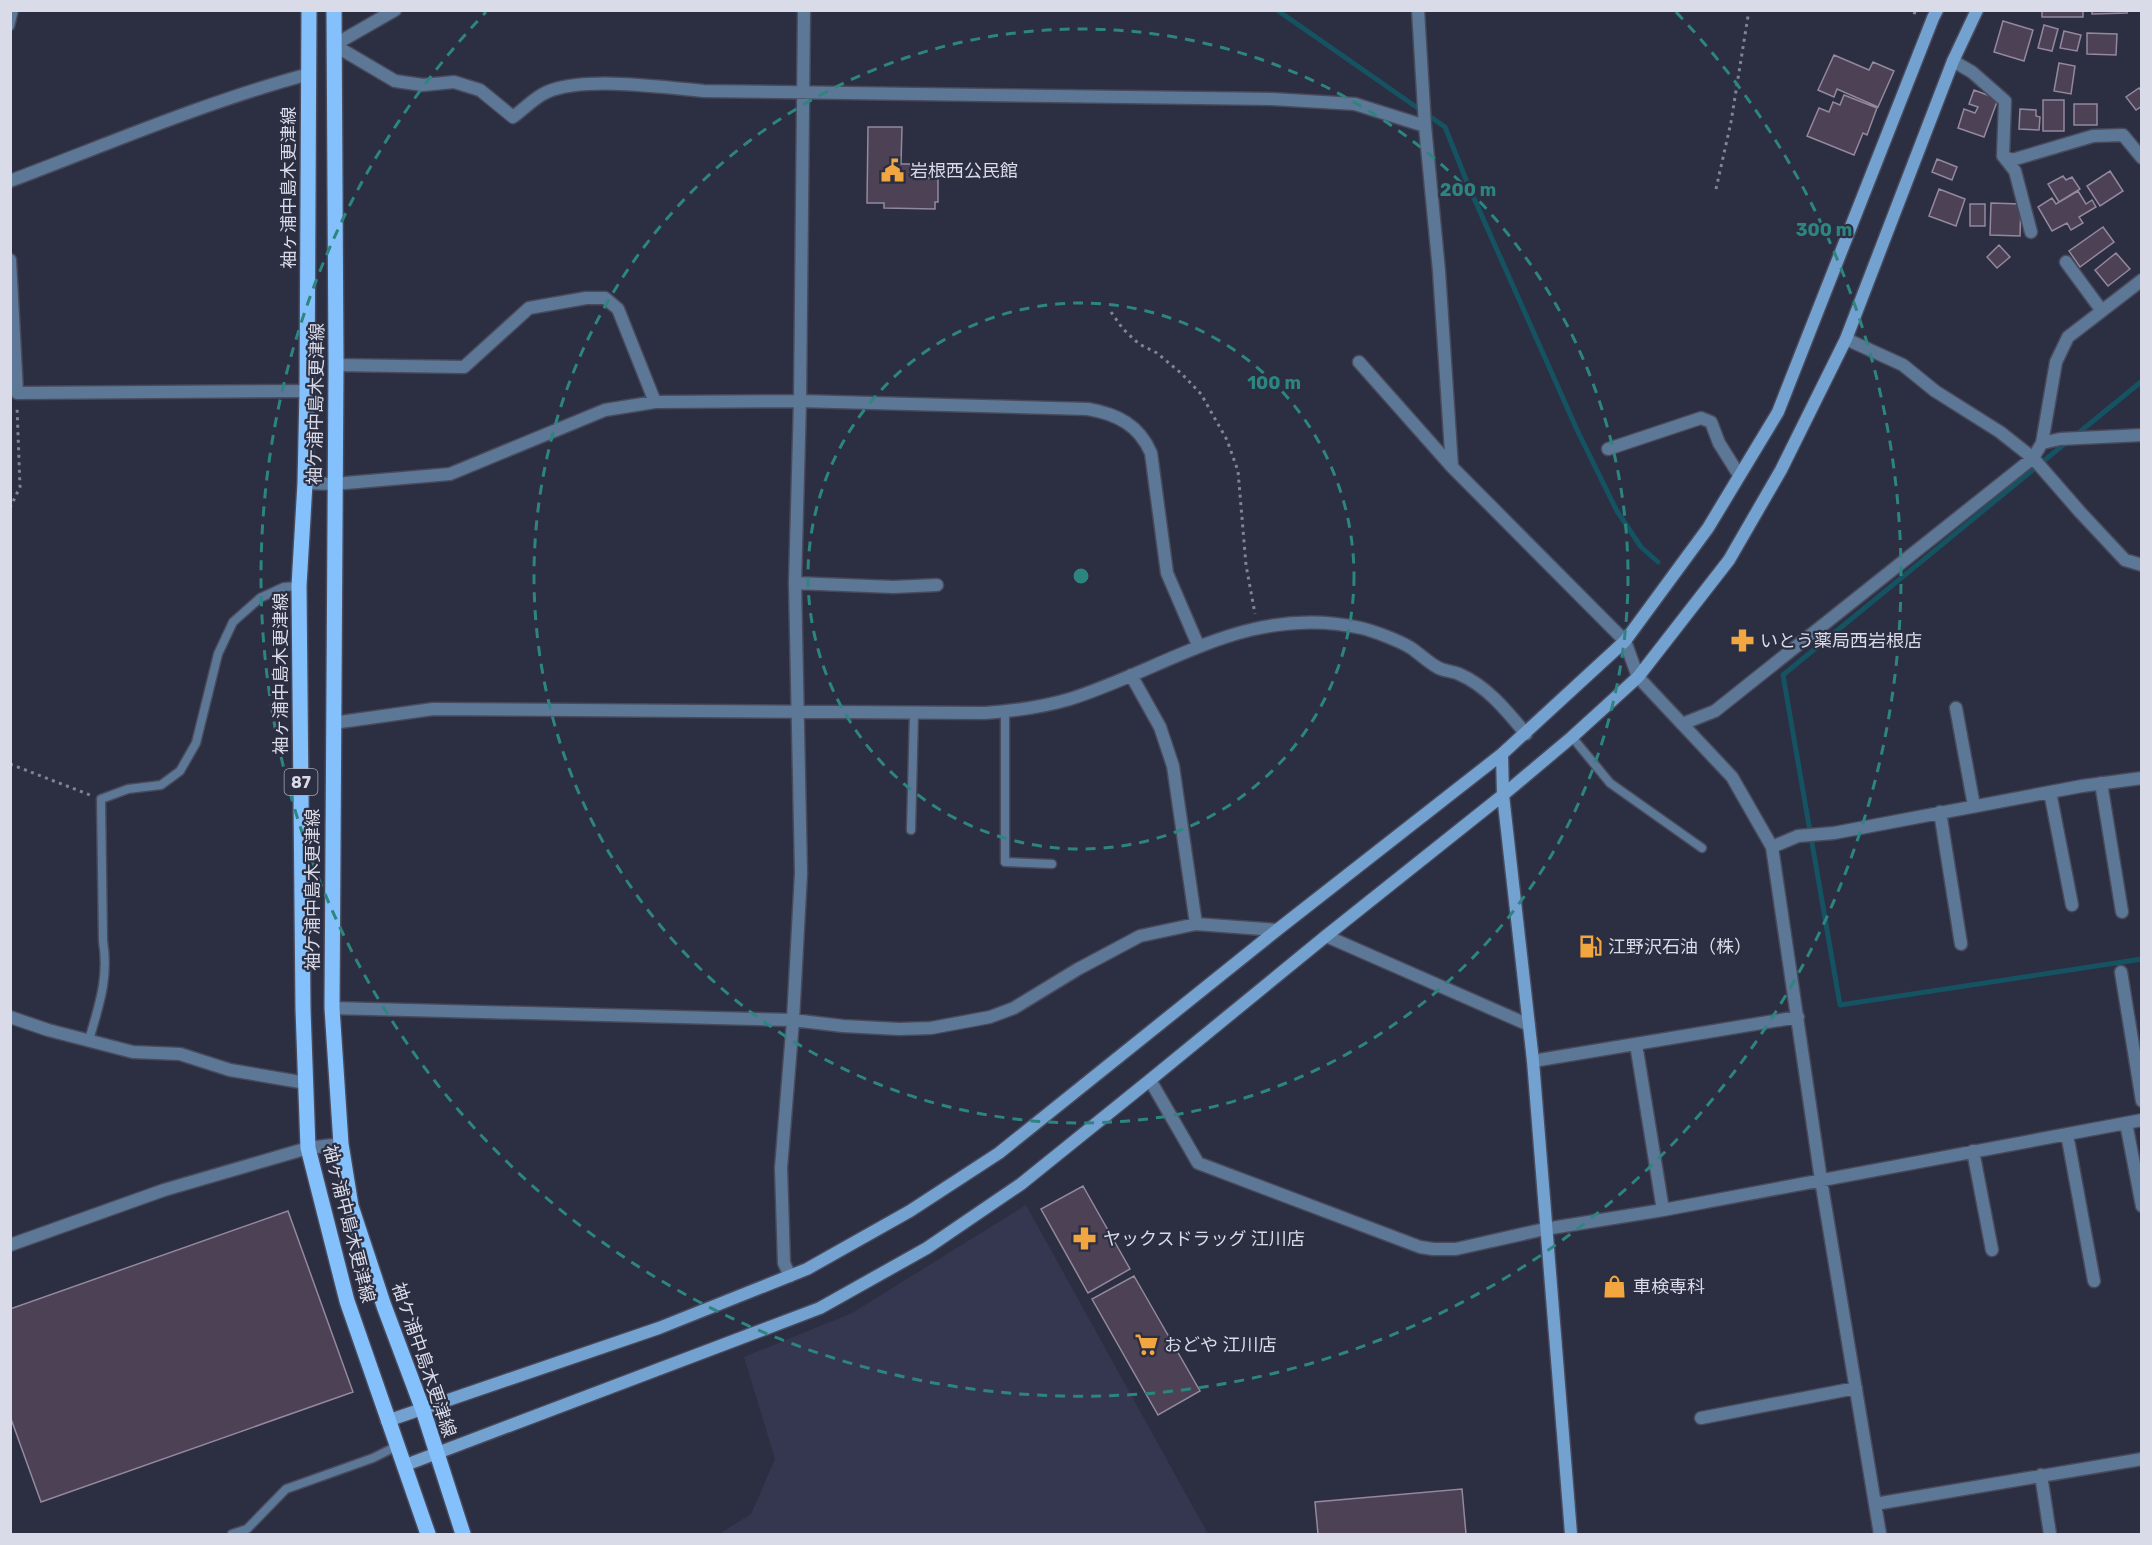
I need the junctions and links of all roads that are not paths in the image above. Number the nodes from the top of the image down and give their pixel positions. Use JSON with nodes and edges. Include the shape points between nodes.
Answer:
{"nodes":[{"id":1,"x":14,"y":10,"type":"edge"},
{"id":2,"x":309,"y":10,"type":"edge"},
{"id":3,"x":334,"y":10,"type":"edge"},
{"id":4,"x":395,"y":10,"type":"edge"},
{"id":5,"x":804,"y":10,"type":"edge"},
{"id":6,"x":1418,"y":10,"type":"edge"},
{"id":7,"x":1937,"y":10,"type":"edge"},
{"id":8,"x":1977,"y":10,"type":"edge"},
{"id":9,"x":10,"y":26,"type":"edge"},
{"id":10,"x":334,"y":45,"type":"junction"},
{"id":11,"x":1953,"y":61,"type":"junction"},
{"id":12,"x":309,"y":74,"type":"junction"},
{"id":13,"x":804,"y":92,"type":"junction"},
{"id":14,"x":1425,"y":126,"type":"junction"},
{"id":15,"x":2003,"y":156,"type":"junction"},
{"id":16,"x":2142,"y":158,"type":"edge"},
{"id":17,"x":10,"y":181,"type":"edge"},
{"id":18,"x":2031,"y":232,"type":"dead end"},
{"id":19,"x":2066,"y":262,"type":"dead end"},
{"id":20,"x":11,"y":267,"type":"edge"},
{"id":21,"x":2142,"y":279,"type":"edge"},
{"id":22,"x":2102,"y":311,"type":"junction"},
{"id":23,"x":1846,"y":339,"type":"junction"},
{"id":24,"x":1359,"y":362,"type":"dead end"},
{"id":25,"x":336,"y":365,"type":"junction"},
{"id":26,"x":307,"y":391,"type":"junction"},
{"id":27,"x":800,"y":401,"type":"junction"},
{"id":28,"x":655,"y":402,"type":"junction"},
{"id":29,"x":2142,"y":435,"type":"edge"},
{"id":30,"x":2042,"y":443,"type":"junction"},
{"id":31,"x":1608,"y":449,"type":"dead end"},
{"id":32,"x":2033,"y":458,"type":"junction"},
{"id":33,"x":1452,"y":468,"type":"junction"},
{"id":34,"x":1739,"y":475,"type":"junction"},
{"id":35,"x":305,"y":483,"type":"junction"},
{"id":36,"x":334,"y":484,"type":"junction"},
{"id":37,"x":2142,"y":565,"type":"edge"},
{"id":38,"x":795,"y":583,"type":"junction"},
{"id":39,"x":299,"y":585,"type":"junction"},
{"id":40,"x":937,"y":585,"type":"dead end"},
{"id":41,"x":1625,"y":641,"type":"junction"},
{"id":42,"x":1198,"y":645,"type":"junction"},
{"id":43,"x":1131,"y":675,"type":"junction"},
{"id":44,"x":1638,"y":677,"type":"junction"},
{"id":45,"x":1956,"y":708,"type":"dead end"},
{"id":46,"x":797,"y":711,"type":"junction"},
{"id":47,"x":1005,"y":712,"type":"junction"},
{"id":48,"x":914,"y":713,"type":"junction"},
{"id":49,"x":333,"y":723,"type":"junction"},
{"id":50,"x":1682,"y":724,"type":"junction"},
{"id":51,"x":1526,"y":734,"type":"junction"},
{"id":52,"x":1572,"y":737,"type":"junction"},
{"id":53,"x":1502,"y":754,"type":"junction"},
{"id":54,"x":2142,"y":778,"type":"edge"},
{"id":55,"x":2101,"y":783,"type":"junction"},
{"id":56,"x":2050,"y":792,"type":"junction"},
{"id":57,"x":1503,"y":795,"type":"junction"},
{"id":58,"x":1974,"y":806,"type":"junction"},
{"id":59,"x":1940,"y":812,"type":"junction"},
{"id":60,"x":911,"y":830,"type":"dead end"},
{"id":61,"x":1772,"y":847,"type":"junction"},
{"id":62,"x":1702,"y":848,"type":"dead end"},
{"id":63,"x":1052,"y":864,"type":"dead end"},
{"id":64,"x":2072,"y":905,"type":"dead end"},
{"id":65,"x":2122,"y":912,"type":"dead end"},
{"id":66,"x":1196,"y":924,"type":"junction"},
{"id":67,"x":1277,"y":930,"type":"junction"},
{"id":68,"x":1326,"y":936,"type":"junction"},
{"id":69,"x":1961,"y":944,"type":"dead end"},
{"id":70,"x":2121,"y":972,"type":"dead end"},
{"id":71,"x":332,"y":1008,"type":"junction"},
{"id":72,"x":10,"y":1017,"type":"edge"},
{"id":73,"x":1798,"y":1017,"type":"junction"},
{"id":74,"x":793,"y":1020,"type":"junction"},
{"id":75,"x":1529,"y":1024,"type":"junction"},
{"id":76,"x":89,"y":1040,"type":"junction"},
{"id":77,"x":1636,"y":1044,"type":"junction"},
{"id":78,"x":1533,"y":1061,"type":"junction"},
{"id":79,"x":1150,"y":1080,"type":"junction"},
{"id":80,"x":306,"y":1083,"type":"junction"},
{"id":81,"x":2142,"y":1101,"type":"edge"},
{"id":82,"x":2142,"y":1119,"type":"edge"},
{"id":83,"x":2126,"y":1123,"type":"junction"},
{"id":84,"x":2067,"y":1134,"type":"junction"},
{"id":85,"x":341,"y":1144,"type":"junction"},
{"id":86,"x":308,"y":1148,"type":"junction"},
{"id":87,"x":1973,"y":1151,"type":"junction"},
{"id":88,"x":1821,"y":1180,"type":"junction"},
{"id":89,"x":2142,"y":1206,"type":"edge"},
{"id":90,"x":1663,"y":1210,"type":"junction"},
{"id":91,"x":1545,"y":1229,"type":"junction"},
{"id":92,"x":10,"y":1245,"type":"edge"},
{"id":93,"x":1992,"y":1250,"type":"dead end"},
{"id":94,"x":790,"y":1276,"type":"junction"},
{"id":95,"x":2094,"y":1281,"type":"dead end"},
{"id":96,"x":1856,"y":1388,"type":"junction"},
{"id":97,"x":423,"y":1410,"type":"junction"},
{"id":98,"x":1701,"y":1418,"type":"dead end"},
{"id":99,"x":387,"y":1421,"type":"junction"},
{"id":100,"x":397,"y":1446,"type":"junction"},
{"id":101,"x":437,"y":1453,"type":"junction"},
{"id":102,"x":2142,"y":1459,"type":"edge"},
{"id":103,"x":403,"y":1466,"type":"junction"},
{"id":104,"x":2042,"y":1475,"type":"junction"},
{"id":105,"x":1875,"y":1504,"type":"junction"},
{"id":106,"x":232,"y":1534,"type":"edge"},
{"id":107,"x":428,"y":1534,"type":"edge"},
{"id":108,"x":463,"y":1534,"type":"edge"},
{"id":109,"x":1571,"y":1534,"type":"edge"},
{"id":110,"x":1880,"y":1534,"type":"edge"},
{"id":111,"x":2050,"y":1534,"type":"edge"}],
"edges":[{"from":1,"to":9,"type":"lane"},
{"from":2,"to":12,"type":"main road","name":"袖ヶ浦中島木更津線","number":"87"},
{"from":3,"to":10,"type":"main road","name":"袖ケ浦中島木更津線","number":"87"},
{"from":4,"to":10,"type":"street"},
{"from":5,"to":13,"type":"street"},
{"from":6,"to":14,"type":"street"},
{"from":7,"to":34,"type":"street","via":[[1778,412]]},
{"from":8,"to":11,"type":"street"},
{"from":10,"to":13,"type":"street","via":[[395,81],[423,85],[454,82],[480,90],[513,117],[544,93],[565,86]]},
{"from":10,"to":25,"type":"main road","name":"袖ケ浦中島木更津線","number":"87"},
{"from":11,"to":15,"type":"street","via":[[2005,101]]},
{"from":11,"to":23,"type":"street"},
{"from":12,"to":17,"type":"street"},
{"from":12,"to":26,"type":"main road","name":"袖ヶ浦中島木更津線","number":"87"},
{"from":13,"to":14,"type":"street","via":[[1272,99],[1355,104]]},
{"from":13,"to":27,"type":"street"},
{"from":14,"to":33,"type":"street"},
{"from":15,"to":16,"type":"street","via":[[2012,160],[2093,136],[2123,135]]},
{"from":15,"to":18,"type":"street","via":[[2015,171]]},
{"from":19,"to":22,"type":"street"},
{"from":20,"to":26,"type":"street","via":[[17,393]]},
{"from":21,"to":22,"type":"street"},
{"from":22,"to":30,"type":"street","via":[[2068,337],[2056,363]]},
{"from":23,"to":32,"type":"street","via":[[1903,365]]},
{"from":23,"to":44,"type":"street","via":[[1781,470],[1729,560]]},
{"from":24,"to":33,"type":"street"},
{"from":25,"to":28,"type":"street","via":[[464,367],[529,309],[605,298],[618,309]]},
{"from":25,"to":36,"type":"main road","name":"袖ケ浦中島木更津線","number":"87"},
{"from":26,"to":35,"type":"main road","name":"袖ヶ浦中島木更津線","number":"87"},
{"from":27,"to":28,"type":"street"},
{"from":27,"to":38,"type":"street"},
{"from":27,"to":42,"type":"street","via":[[1088,409],[1124,419],[1151,453],[1167,573]]},
{"from":28,"to":36,"type":"street","via":[[605,410],[450,474]]},
{"from":29,"to":30,"type":"street"},
{"from":30,"to":32,"type":"street"},
{"from":31,"to":34,"type":"street","via":[[1701,418],[1711,422]]},
{"from":32,"to":37,"type":"street","via":[[2125,560]]},
{"from":32,"to":50,"type":"street","via":[[1715,711]]},
{"from":33,"to":41,"type":"street"},
{"from":34,"to":41,"type":"street","via":[[1708,528]]},
{"from":35,"to":36,"type":"street"},
{"from":35,"to":39,"type":"main road","name":"袖ヶ浦中島木更津線","number":"87"},
{"from":36,"to":49,"type":"main road","name":"袖ケ浦中島木更津線","number":"87"},
{"from":38,"to":40,"type":"street"},
{"from":38,"to":46,"type":"street"},
{"from":39,"to":76,"type":"lane","via":[[260,598],[233,622],[218,654],[196,743],[180,771],[161,785],[128,789],[100,800],[106,962],[104,990]]},
{"from":39,"to":80,"type":"main road","name":"袖ヶ浦中島木更津線","number":"87"},
{"from":41,"to":44,"type":"street"},
{"from":41,"to":51,"type":"street"},
{"from":42,"to":43,"type":"street"},
{"from":42,"to":51,"type":"street","via":[[1301,621],[1361,628],[1409,646],[1438,668],[1459,674],[1497,699]]},
{"from":43,"to":47,"type":"street","via":[[1069,699]]},
{"from":43,"to":66,"type":"street","via":[[1160,727],[1173,766]]},
{"from":44,"to":50,"type":"street"},
{"from":44,"to":52,"type":"street"},
{"from":45,"to":58,"type":"street"},
{"from":46,"to":48,"type":"street"},
{"from":46,"to":49,"type":"street","via":[[433,709]]},
{"from":46,"to":74,"type":"street","via":[[801,873]]},
{"from":47,"to":48,"type":"street"},
{"from":47,"to":63,"type":"lane","via":[[1005,862]]},
{"from":48,"to":60,"type":"lane"},
{"from":49,"to":71,"type":"main road","name":"袖ケ浦中島木更津線","number":"87"},
{"from":50,"to":61,"type":"street","via":[[1732,777]]},
{"from":51,"to":53,"type":"street"},
{"from":52,"to":57,"type":"street"},
{"from":52,"to":62,"type":"lane","via":[[1610,783]]},
{"from":53,"to":57,"type":"street"},
{"from":53,"to":67,"type":"street"},
{"from":54,"to":55,"type":"street"},
{"from":55,"to":56,"type":"street"},
{"from":55,"to":65,"type":"street"},
{"from":56,"to":58,"type":"street"},
{"from":56,"to":64,"type":"street"},
{"from":57,"to":68,"type":"street"},
{"from":57,"to":75,"type":"street"},
{"from":58,"to":59,"type":"street"},
{"from":59,"to":61,"type":"street","via":[[1798,836]]},
{"from":59,"to":69,"type":"street"},
{"from":61,"to":73,"type":"street"},
{"from":66,"to":67,"type":"street"},
{"from":66,"to":74,"type":"street","via":[[1140,936],[1014,1008],[990,1017],[931,1028],[900,1029]]},
{"from":67,"to":94,"type":"street","via":[[999,1153],[910,1212]]},
{"from":68,"to":75,"type":"street"},
{"from":68,"to":79,"type":"street"},
{"from":70,"to":81,"type":"street"},
{"from":71,"to":74,"type":"street"},
{"from":71,"to":85,"type":"main road","name":"袖ケ浦中島木更津線","number":"87"},
{"from":72,"to":76,"type":"street"},
{"from":73,"to":77,"type":"street"},
{"from":73,"to":88,"type":"street"},
{"from":74,"to":94,"type":"street","via":[[781,1168],[784,1263]]},
{"from":75,"to":78,"type":"street"},
{"from":76,"to":80,"type":"street","via":[[133,1053],[180,1054],[231,1070]]},
{"from":77,"to":78,"type":"street"},
{"from":77,"to":90,"type":"street"},
{"from":78,"to":91,"type":"street"},
{"from":79,"to":91,"type":"street","via":[[1198,1163],[1224,1174],[1420,1247],[1456,1248]]},
{"from":79,"to":101,"type":"street","via":[[1011,1190],[927,1248],[820,1308]]},
{"from":80,"to":86,"type":"main road","name":"袖ヶ浦中島木更津線","number":"87"},
{"from":82,"to":83,"type":"street"},
{"from":83,"to":84,"type":"street"},
{"from":83,"to":89,"type":"street"},
{"from":84,"to":87,"type":"street"},
{"from":84,"to":95,"type":"street"},
{"from":85,"to":86,"type":"street"},
{"from":85,"to":97,"type":"main road","name":"袖ケ浦中島木更津線","number":"87","via":[[351,1206]]},
{"from":86,"to":92,"type":"street","via":[[164,1190]]},
{"from":86,"to":99,"type":"main road","name":"袖ヶ浦中島木更津線","number":"87","via":[[347,1301]]},
{"from":87,"to":88,"type":"street"},
{"from":87,"to":93,"type":"street"},
{"from":88,"to":90,"type":"street"},
{"from":88,"to":96,"type":"street"},
{"from":90,"to":91,"type":"street"},
{"from":91,"to":109,"type":"street"},
{"from":94,"to":97,"type":"street","via":[[659,1328]]},
{"from":96,"to":98,"type":"street"},
{"from":96,"to":105,"type":"street"},
{"from":97,"to":99,"type":"street"},
{"from":97,"to":101,"type":"main road","name":"袖ケ浦中島木更津線","number":"87"},
{"from":99,"to":100,"type":"main road","name":"袖ヶ浦中島木更津線","number":"87"},
{"from":100,"to":103,"type":"main road","name":"袖ヶ浦中島木更津線","number":"87"},
{"from":100,"to":106,"type":"lane","via":[[286,1489],[247,1529]]},
{"from":101,"to":103,"type":"street"},
{"from":101,"to":108,"type":"main road","name":"袖ケ浦中島木更津線","number":"87"},
{"from":102,"to":104,"type":"street"},
{"from":103,"to":107,"type":"main road","name":"袖ヶ浦中島木更津線","number":"87"},
{"from":104,"to":105,"type":"street"},
{"from":104,"to":111,"type":"street"},
{"from":105,"to":110,"type":"street"}]}
